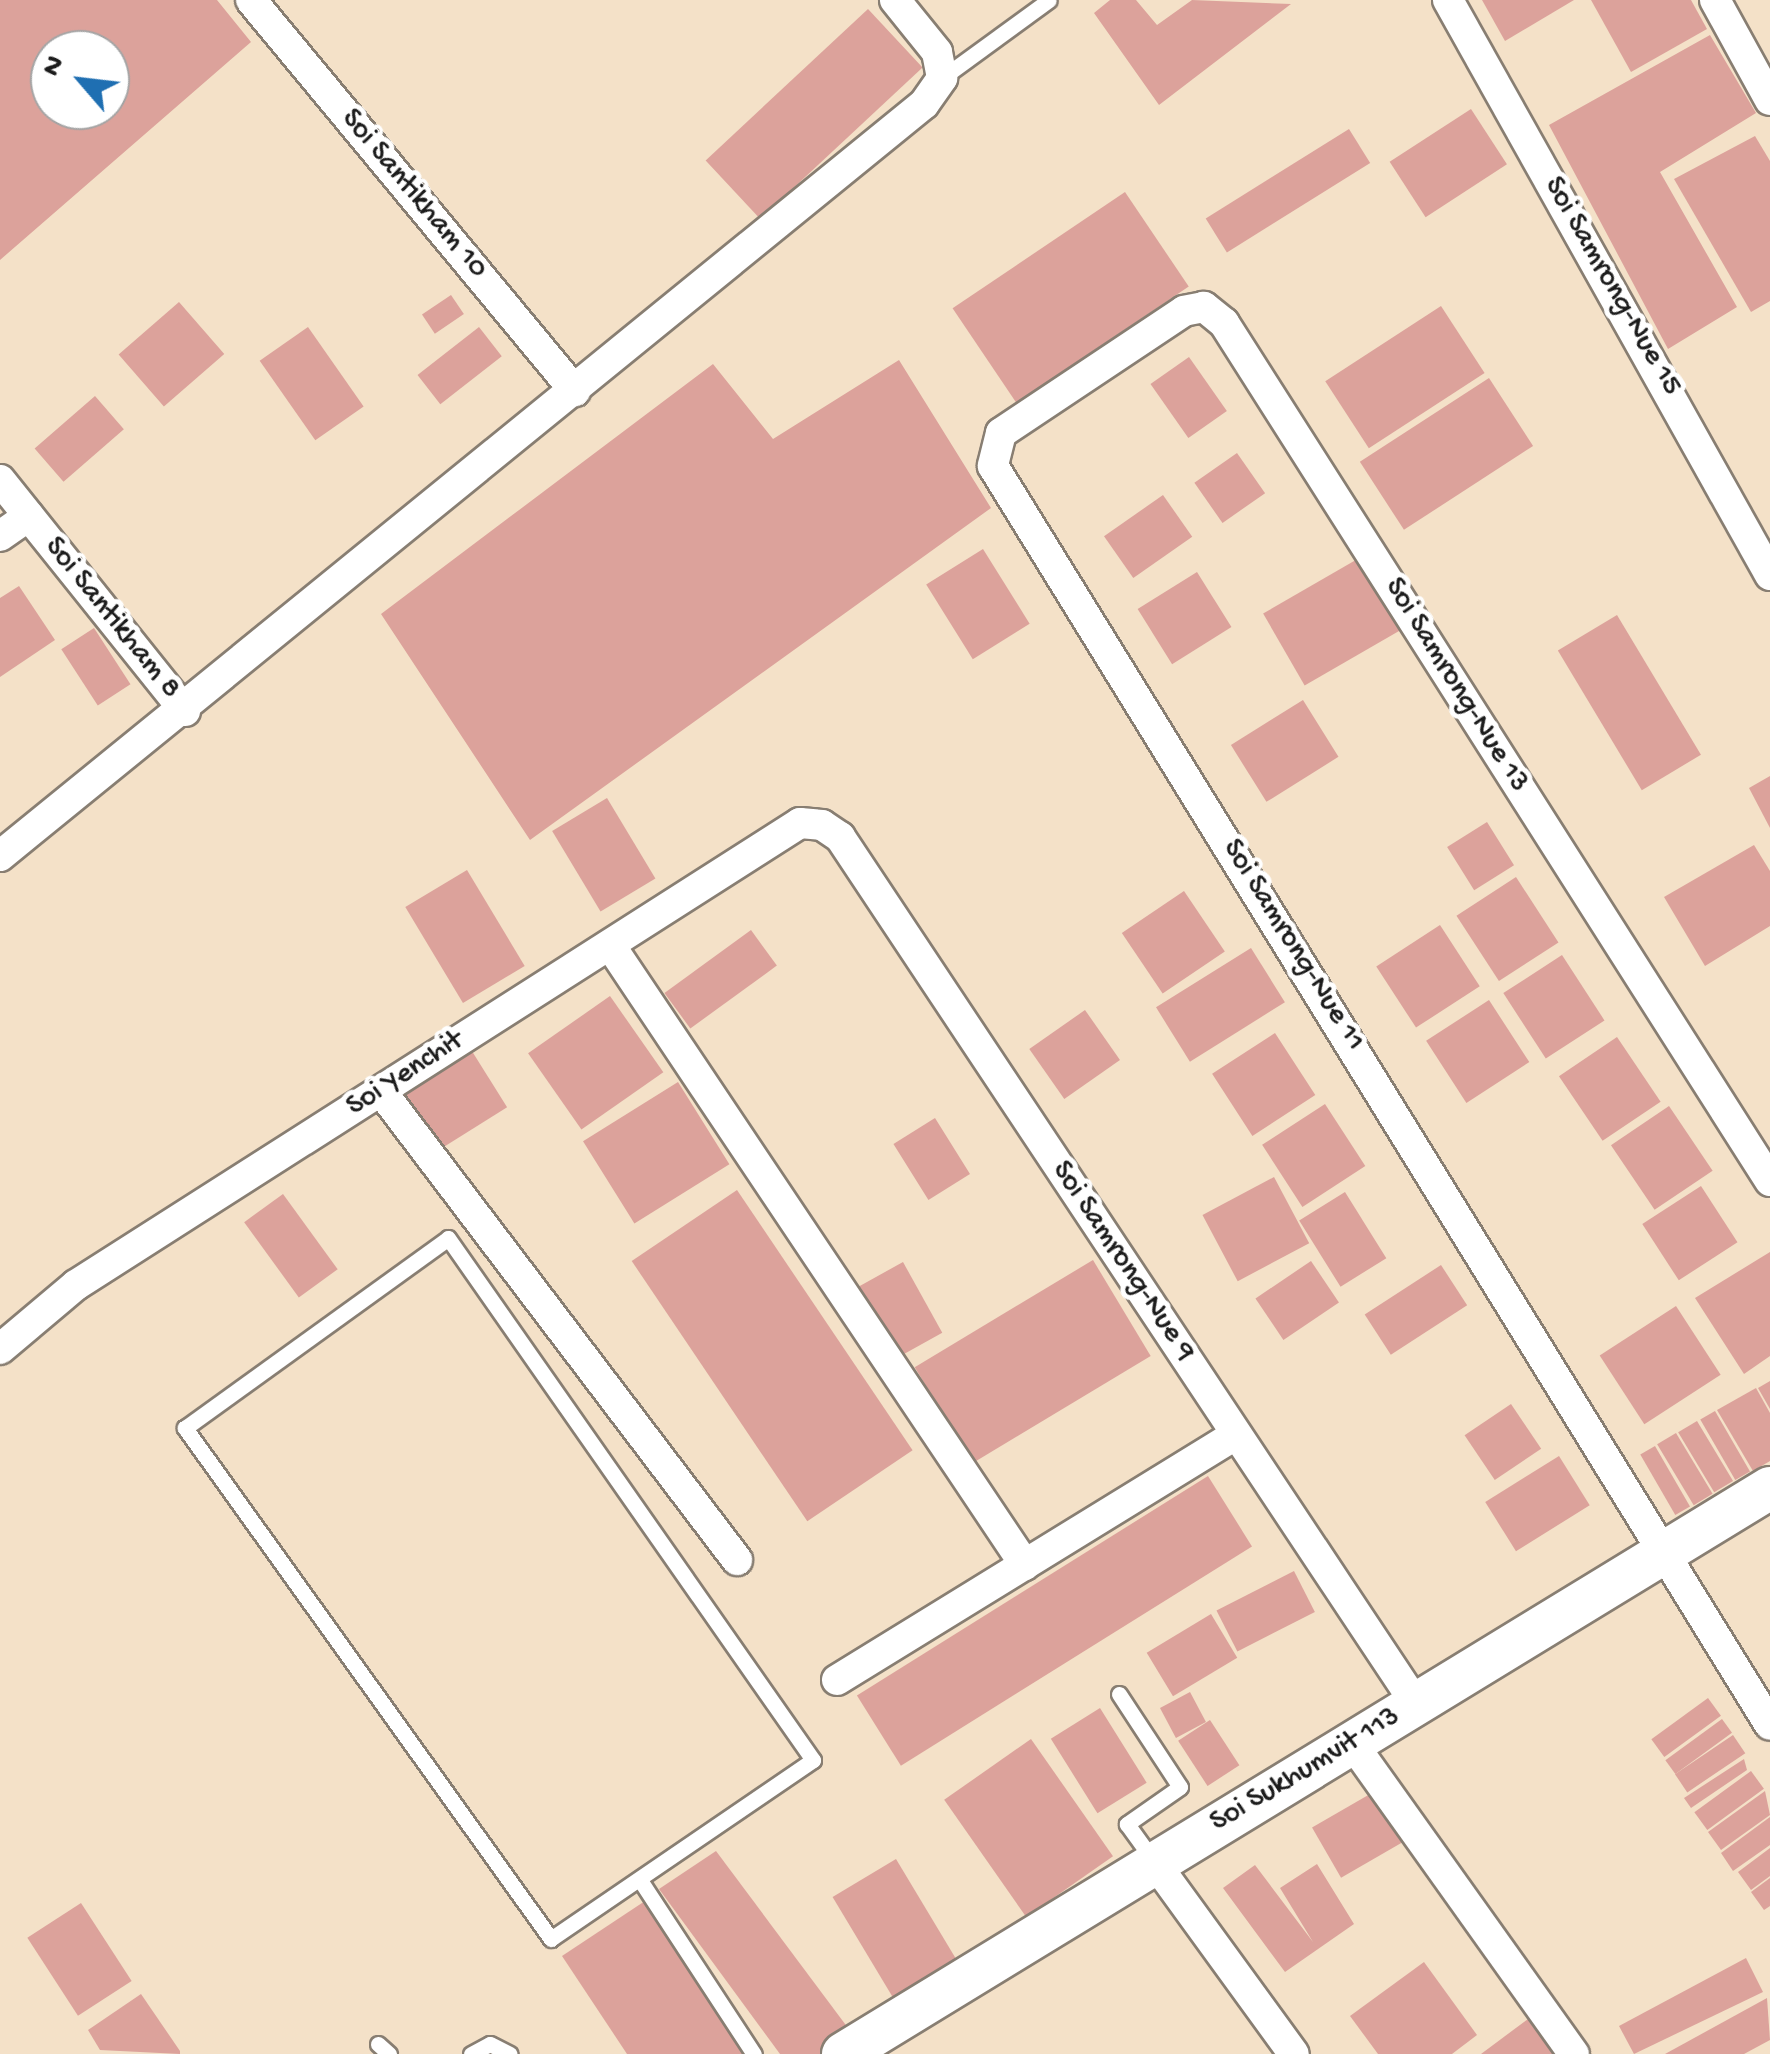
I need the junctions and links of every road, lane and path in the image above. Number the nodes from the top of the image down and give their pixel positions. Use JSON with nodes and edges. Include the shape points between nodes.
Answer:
{"nodes":[{"id":1,"x":251,"y":0,"type":"edge"},
{"id":2,"x":895,"y":0,"type":"edge"},
{"id":3,"x":1050,"y":0,"type":"edge"},
{"id":4,"x":1448,"y":0,"type":"edge"},
{"id":5,"x":1715,"y":0,"type":"edge"},
{"id":6,"x":942,"y":78,"type":"junction"},
{"id":7,"x":1770,"y":100,"type":"edge"},
{"id":8,"x":1093,"y":372,"type":"joint"},
{"id":9,"x":575,"y":391,"type":"junction"},
{"id":10,"x":0,"y":480,"type":"edge"},
{"id":11,"x":29,"y":516,"type":"junction"},
{"id":12,"x":0,"y":536,"type":"edge"},
{"id":13,"x":1770,"y":575,"type":"edge"},
{"id":14,"x":185,"y":711,"type":"junction"},
{"id":15,"x":822,"y":825,"type":"joint"},
{"id":16,"x":0,"y":856,"type":"edge"},
{"id":17,"x":610,"y":944,"type":"junction"},
{"id":18,"x":382,"y":1091,"type":"junction"},
{"id":19,"x":1770,"y":1180,"type":"edge"},
{"id":20,"x":0,"y":1349,"type":"edge"},
{"id":21,"x":1236,"y":1435,"type":"junction"},
{"id":22,"x":1770,"y":1488,"type":"edge"},
{"id":23,"x":1668,"y":1550,"type":"junction"},
{"id":24,"x":737,"y":1560,"type":"dead end"},
{"id":25,"x":1025,"y":1564,"type":"junction"},
{"id":26,"x":837,"y":1680,"type":"dead end"},
{"id":27,"x":1119,"y":1694,"type":"dead end"},
{"id":28,"x":1416,"y":1704,"type":"junction"},
{"id":29,"x":1770,"y":1725,"type":"edge"},
{"id":30,"x":1352,"y":1742,"type":"junction"},
{"id":31,"x":1155,"y":1863,"type":"junction"},
{"id":32,"x":640,"y":1880,"type":"junction"},
{"id":33,"x":471,"y":2054,"type":"edge"},
{"id":34,"x":510,"y":2054,"type":"edge"},
{"id":35,"x":754,"y":2054,"type":"edge"},
{"id":36,"x":842,"y":2054,"type":"edge"},
{"id":37,"x":1294,"y":2054,"type":"edge"},
{"id":38,"x":1574,"y":2054,"type":"edge"}],
"edges":[{"from":1,"to":9,"type":"street","name":"Soi Santikham 10"},
{"from":2,"to":6,"type":"street","via":[[937,52]]},
{"from":3,"to":6,"type":"lane"},
{"from":4,"to":13,"type":"street","name":"Soi Samrong-Nue 15"},
{"from":5,"to":7,"type":"street"},
{"from":6,"to":9,"type":"street","via":[[924,104]]},
{"from":8,"to":19,"type":"street","name":"Soi Samrong-Nue 13","via":[[1184,311],[1204,307],[1224,323]]},
{"from":8,"to":23,"type":"street","name":"Soi Samrong-Nue 11","via":[[1002,433],[993,466]]},
{"from":9,"to":14,"type":"street"},
{"from":10,"to":11,"type":"street","name":"Soi Santikham 8"},
{"from":11,"to":12,"type":"street"},
{"from":11,"to":14,"type":"street","name":"Soi Santikham 8"},
{"from":14,"to":16,"type":"street"},
{"from":15,"to":17,"type":"street","name":"Soi Yenchit","via":[[800,823]]},
{"from":15,"to":21,"type":"street","name":"Soi Samrong-Nue 9","via":[[840,838]]},
{"from":17,"to":18,"type":"street","name":"Soi Yenchit"},
{"from":17,"to":25,"type":"street"},
{"from":18,"to":20,"type":"street","name":"Soi Yenchit","via":[[76,1285]]},
{"from":18,"to":24,"type":"street"},
{"from":21,"to":25,"type":"street"},
{"from":21,"to":28,"type":"street","name":"Soi Samrong-Nue 9"},
{"from":22,"to":23,"type":"main road","name":"Soi Sukhumvit 113"},
{"from":23,"to":28,"type":"main road","name":"Soi Sukhumvit 113"},
{"from":23,"to":29,"type":"street","name":"Soi Samrong-Nue 11"},
{"from":25,"to":26,"type":"street"},
{"from":27,"to":31,"type":"lane","via":[[1180,1787],[1128,1824]]},
{"from":28,"to":30,"type":"main road","name":"Soi Sukhumvit 113"},
{"from":30,"to":31,"type":"main road","name":"Soi Sukhumvit 113"},
{"from":30,"to":38,"type":"street"},
{"from":31,"to":36,"type":"main road","name":"Soi Sukhumvit 113"},
{"from":31,"to":37,"type":"street"},
{"from":32,"to":32,"type":"lane","via":[[813,1760],[448,1238],[185,1428],[551,1940]]},
{"from":32,"to":35,"type":"lane"},
{"from":33,"to":34,"type":"lane","via":[[490,2044]]}]}
